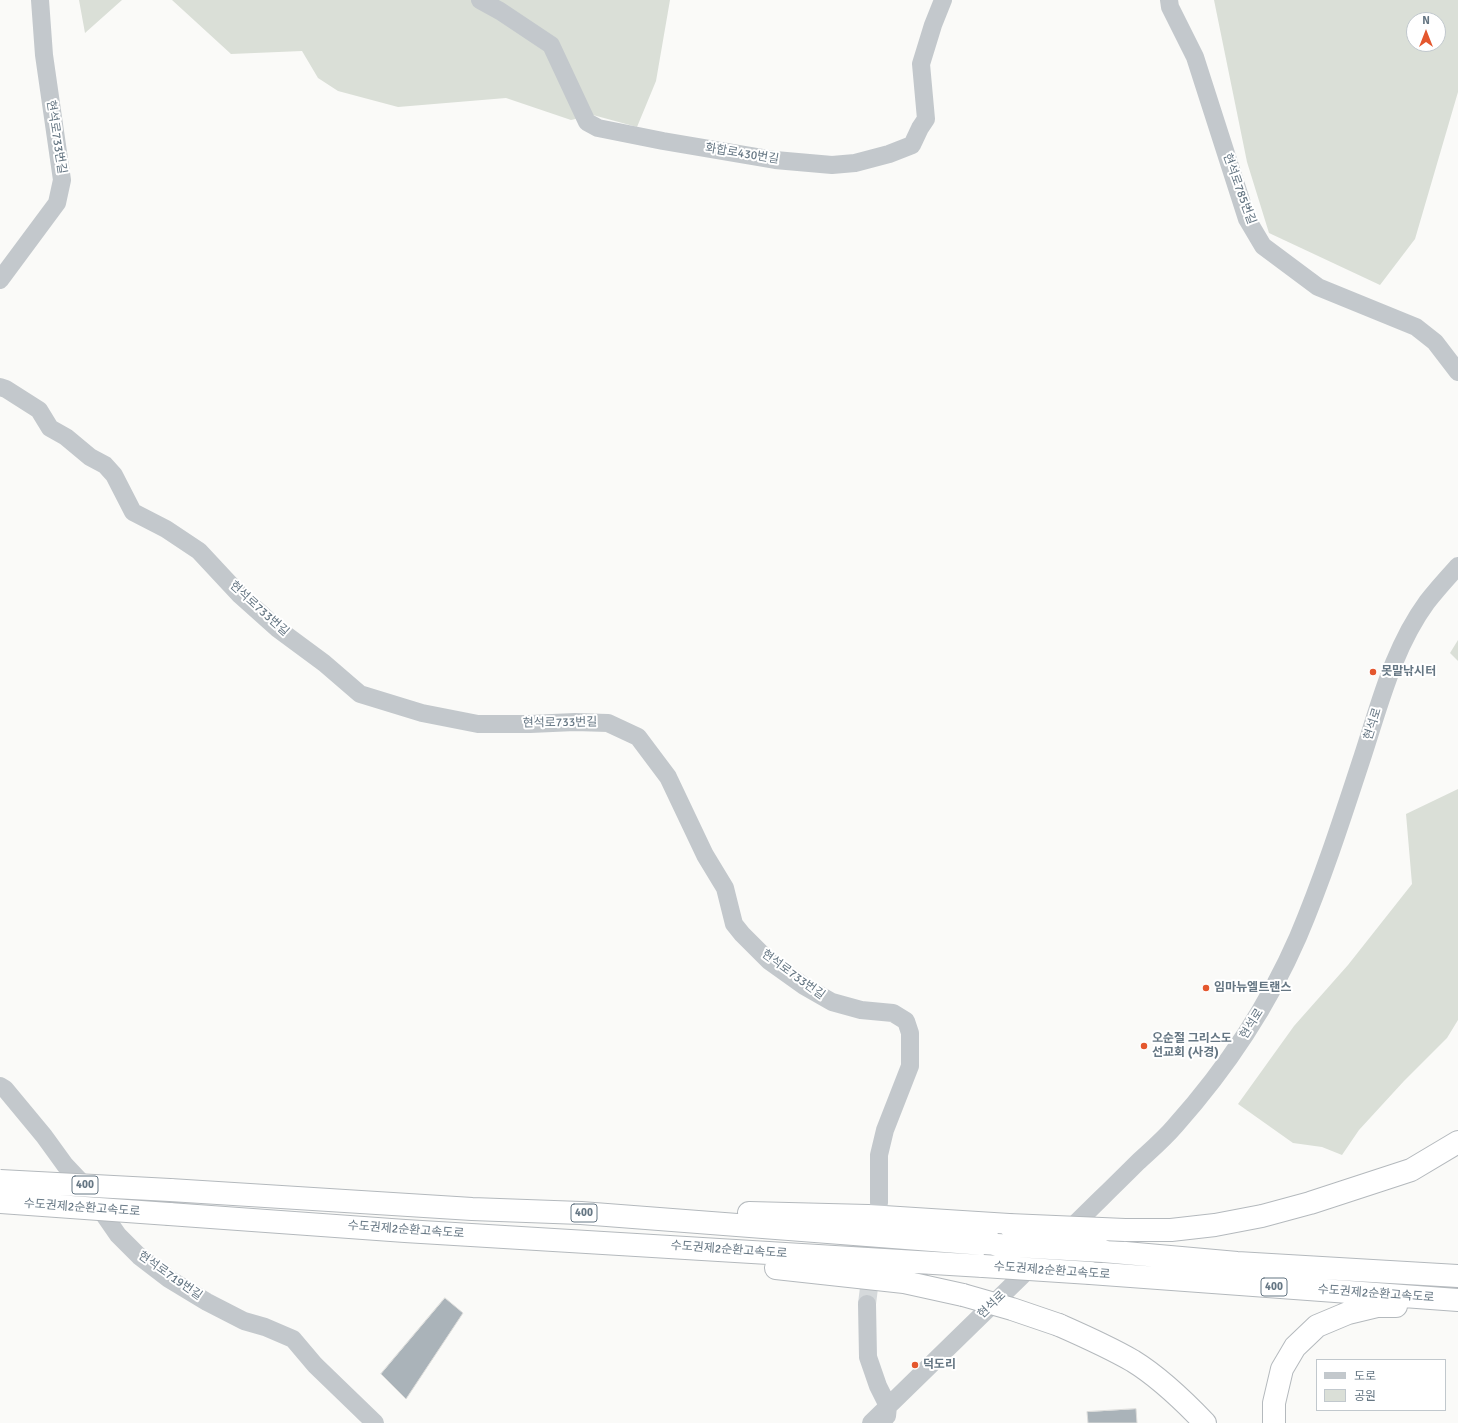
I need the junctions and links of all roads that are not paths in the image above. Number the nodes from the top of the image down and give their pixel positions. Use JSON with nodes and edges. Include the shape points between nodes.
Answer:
{"nodes":[{"id":1,"x":40,"y":0,"type":"edge"},
{"id":2,"x":480,"y":0,"type":"edge"},
{"id":3,"x":943,"y":0,"type":"edge"},
{"id":4,"x":1169,"y":0,"type":"edge"},
{"id":5,"x":0,"y":280,"type":"edge"},
{"id":6,"x":1458,"y":372,"type":"edge"},
{"id":7,"x":0,"y":387,"type":"edge"},
{"id":8,"x":1458,"y":566,"type":"edge"},
{"id":9,"x":0,"y":1086,"type":"edge"},
{"id":10,"x":1458,"y":1142,"type":"edge"},
{"id":11,"x":0,"y":1181,"type":"edge"},
{"id":12,"x":0,"y":1202,"type":"edge"},
{"id":13,"x":879,"y":1203,"type":"tunnel mouth"},
{"id":14,"x":581,"y":1213,"type":"junction"},
{"id":15,"x":405,"y":1230,"type":"junction"},
{"id":16,"x":1458,"y":1276,"type":"edge"},
{"id":17,"x":1458,"y":1300,"type":"edge"},
{"id":18,"x":867,"y":1304,"type":"tunnel mouth"},
{"id":19,"x":1458,"y":1306,"type":"edge"},
{"id":20,"x":887,"y":1414,"type":"edge"},
{"id":21,"x":376,"y":1423,"type":"edge"},
{"id":22,"x":871,"y":1423,"type":"edge"},
{"id":23,"x":1205,"y":1423,"type":"edge"},
{"id":24,"x":1274,"y":1423,"type":"edge"}],
"edges":[{"from":1,"to":5,"type":"street","name":"현석로733번길","via":[[44,55],[62,180],[57,203]]},
{"from":2,"to":3,"type":"street","name":"화합로430번길","via":[[551,45],[587,122],[598,128],[775,160],[832,165],[855,163],[912,145],[926,120],[922,64]]},
{"from":4,"to":6,"type":"street","name":"현석로785번길","via":[[1195,57],[1247,219],[1263,246],[1318,287],[1416,327],[1435,342]]},
{"from":7,"to":13,"type":"street","name":"현석로733번길","via":[[39,410],[50,428],[105,465],[114,475],[133,512],[166,529],[199,551],[240,595],[278,629],[360,694],[422,713],[478,724],[608,723],[638,737],[668,777],[705,855],[725,888],[734,924],[742,934],[769,961],[832,1002],[861,1010],[893,1013],[906,1022],[910,1032],[910,1066],[885,1130],[879,1155]]},
{"from":8,"to":20,"type":"street","name":"현석로","via":[[1427,602],[1402,646],[1378,706],[1338,830],[1298,937],[1267,999],[1240,1044],[1174,1127]]},
{"from":9,"to":21,"type":"street","name":"현석로719번길","via":[[82,1183],[118,1235],[139,1256],[207,1302],[244,1321],[293,1339],[315,1365]]},
{"from":10,"to":14,"type":"highway","bridge":true,"via":[[1410,1170],[1310,1203],[1215,1226],[1171,1230],[777,1213]]},
{"from":11,"to":14,"type":"highway","name":"수도권제2순환고속도로","number":"400","bridge":true,"via":[[472,1209]]},
{"from":12,"to":15,"type":"highway","name":"수도권제2순환고속도로","number":"400","bridge":true},
{"from":14,"to":16,"type":"highway","name":"수도권제2순환고속도로","number":"400","bridge":true,"via":[[1237,1263]]},
{"from":15,"to":17,"type":"highway","name":"수도권제2순환고속도로","number":"400","bridge":true,"via":[[1090,1273]]},
{"from":15,"to":23,"type":"highway","bridge":true,"via":[[840,1274],[904,1282],[963,1295],[1058,1325],[1105,1346],[1134,1362],[1161,1382]]},
{"from":18,"to":20,"type":"street","via":[[868,1357]]},
{"from":19,"to":24,"type":"highway","via":[[1377,1306],[1348,1313],[1317,1326],[1295,1347],[1282,1368],[1274,1403]]},
{"from":20,"to":22,"type":"street","name":"현석로"}]}
